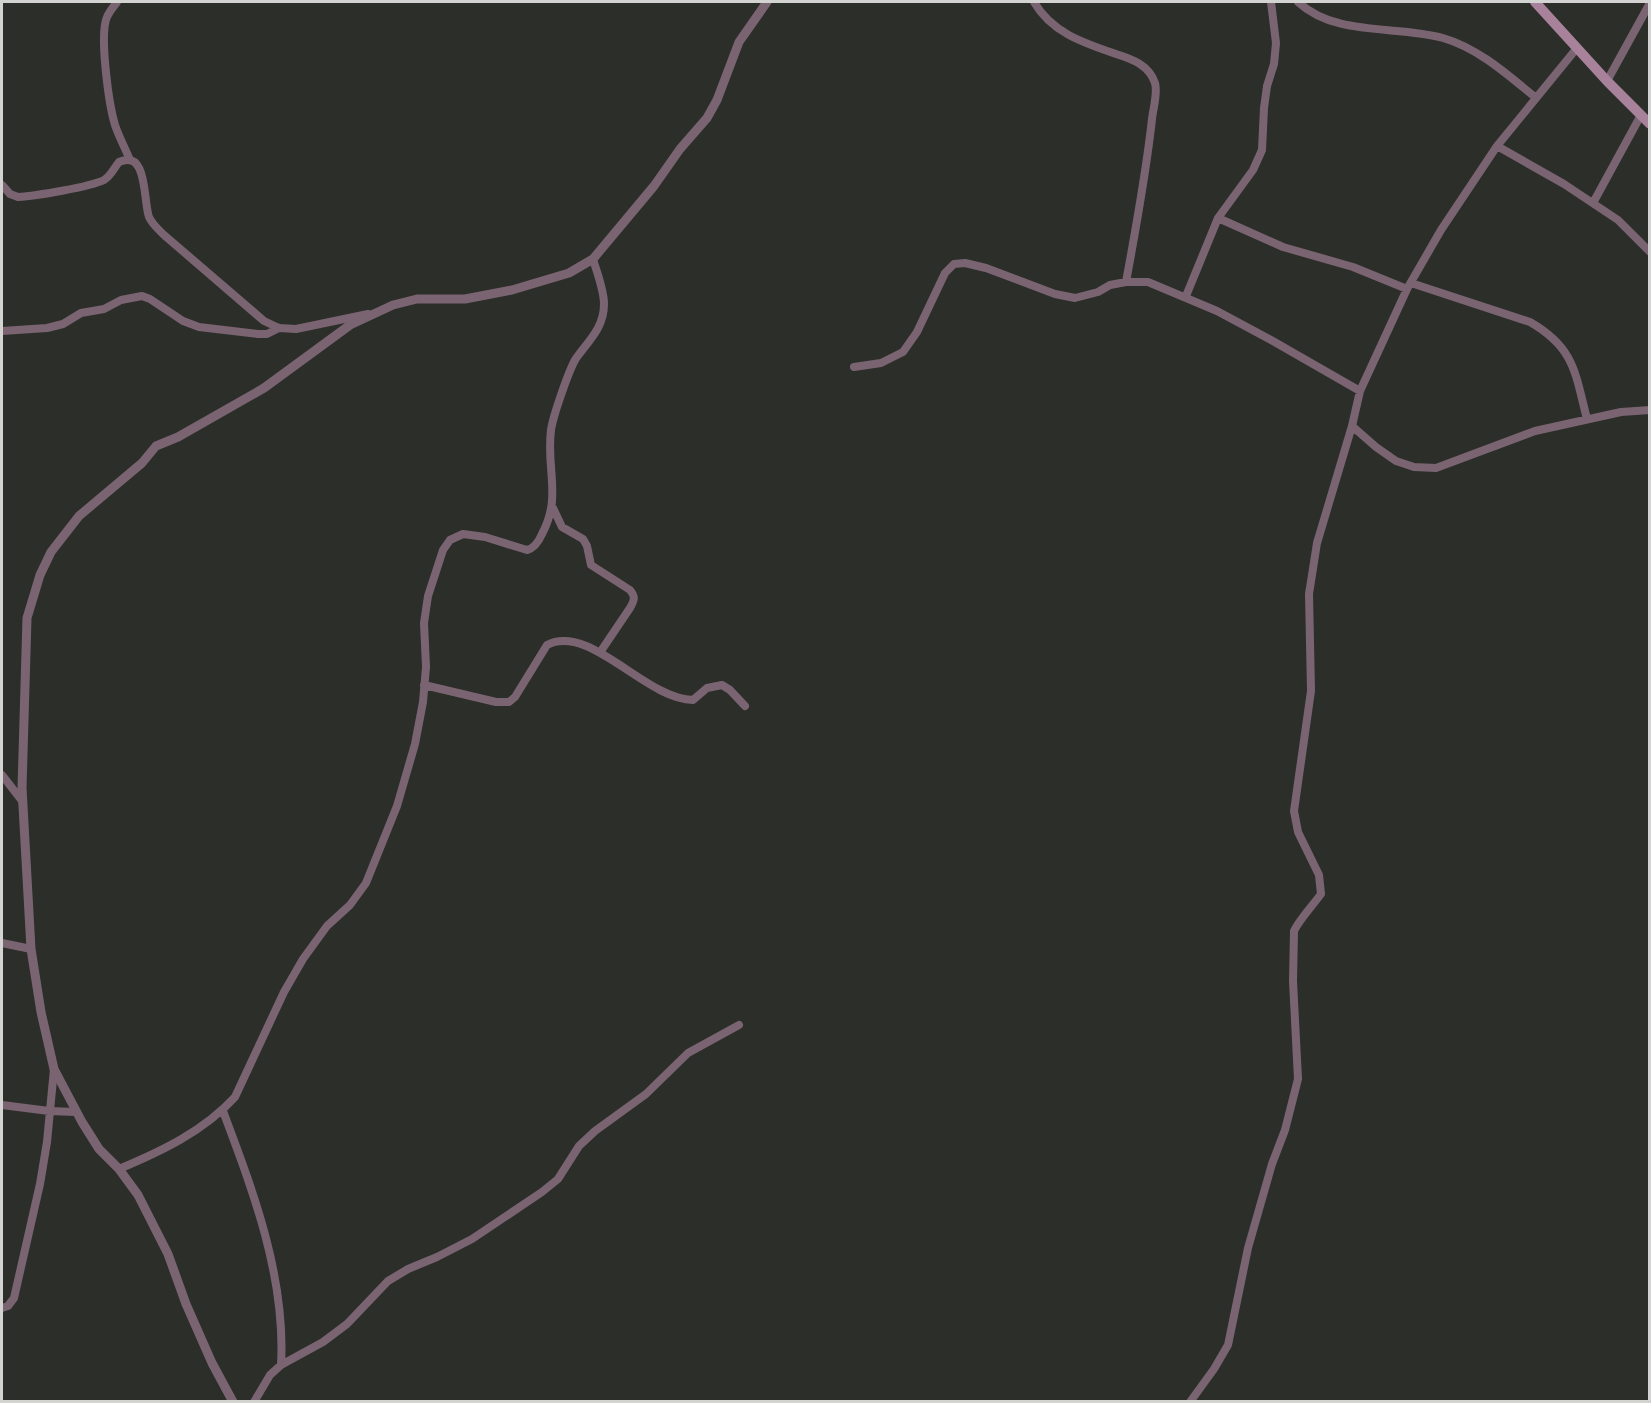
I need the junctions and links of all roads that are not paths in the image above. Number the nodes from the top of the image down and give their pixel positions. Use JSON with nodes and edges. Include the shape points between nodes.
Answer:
{"nodes":[{"id":1,"x":117,"y":2,"type":"edge"},
{"id":2,"x":767,"y":2,"type":"edge"},
{"id":3,"x":1034,"y":2,"type":"edge"},
{"id":4,"x":1271,"y":2,"type":"edge"},
{"id":5,"x":1299,"y":2,"type":"edge"},
{"id":6,"x":1540,"y":3,"type":"edge"},
{"id":7,"x":1650,"y":3,"type":"edge"},
{"id":8,"x":1577,"y":48,"type":"junction"},
{"id":9,"x":1607,"y":81,"type":"junction"},
{"id":10,"x":1536,"y":98,"type":"junction"},
{"id":11,"x":1641,"y":115,"type":"junction"},
{"id":12,"x":1650,"y":123,"type":"edge"},
{"id":13,"x":1497,"y":146,"type":"junction"},
{"id":14,"x":130,"y":160,"type":"junction"},
{"id":15,"x":2,"y":185,"type":"edge"},
{"id":16,"x":1593,"y":203,"type":"junction"},
{"id":17,"x":1218,"y":218,"type":"junction"},
{"id":18,"x":1650,"y":252,"type":"edge"},
{"id":19,"x":593,"y":260,"type":"junction"},
{"id":20,"x":1126,"y":282,"type":"junction"},
{"id":21,"x":1409,"y":286,"type":"junction"},
{"id":22,"x":1186,"y":297,"type":"junction"},
{"id":23,"x":378,"y":312,"type":"junction"},
{"id":24,"x":279,"y":328,"type":"junction"},
{"id":25,"x":2,"y":331,"type":"edge"},
{"id":26,"x":854,"y":367,"type":"dead end"},
{"id":27,"x":1360,"y":391,"type":"junction"},
{"id":28,"x":1650,"y":410,"type":"edge"},
{"id":29,"x":1587,"y":419,"type":"junction"},
{"id":30,"x":1352,"y":426,"type":"junction"},
{"id":31,"x":553,"y":508,"type":"junction"},
{"id":32,"x":601,"y":651,"type":"junction"},
{"id":33,"x":424,"y":685,"type":"junction"},
{"id":34,"x":745,"y":706,"type":"dead end"},
{"id":35,"x":2,"y":775,"type":"edge"},
{"id":36,"x":23,"y":802,"type":"junction"},
{"id":37,"x":2,"y":943,"type":"edge"},
{"id":38,"x":31,"y":949,"type":"junction"},
{"id":39,"x":739,"y":1025,"type":"dead end"},
{"id":40,"x":54,"y":1068,"type":"junction"},
{"id":41,"x":2,"y":1105,"type":"edge"},
{"id":42,"x":49,"y":1111,"type":"junction"},
{"id":43,"x":222,"y":1111,"type":"junction"},
{"id":44,"x":76,"y":1112,"type":"junction"},
{"id":45,"x":119,"y":1169,"type":"junction"},
{"id":46,"x":2,"y":1308,"type":"edge"},
{"id":47,"x":281,"y":1365,"type":"junction"},
{"id":48,"x":232,"y":1401,"type":"edge"},
{"id":49,"x":254,"y":1401,"type":"edge"},
{"id":50,"x":1190,"y":1401,"type":"edge"}],
"edges":[{"from":1,"to":14,"type":"street","via":[[107,16],[105,50],[110,105]]},
{"from":2,"to":19,"type":"street","via":[[739,42],[707,118]]},
{"from":3,"to":20,"type":"street","via":[[1059,30],[1149,70],[1155,85]]},
{"from":4,"to":17,"type":"street","via":[[1276,43],[1264,108],[1262,150],[1253,170]]},
{"from":5,"to":10,"type":"street","via":[[1322,18],[1447,39],[1494,64]]},
{"from":6,"to":8,"type":"main road"},
{"from":7,"to":9,"type":"street"},
{"from":8,"to":9,"type":"main road"},
{"from":8,"to":10,"type":"street"},
{"from":9,"to":11,"type":"main road"},
{"from":10,"to":13,"type":"street"},
{"from":11,"to":12,"type":"main road"},
{"from":11,"to":16,"type":"street"},
{"from":13,"to":16,"type":"street"},
{"from":13,"to":21,"type":"street"},
{"from":14,"to":15,"type":"street","via":[[118,162],[103,181],[85,185],[18,197]]},
{"from":14,"to":24,"type":"street","via":[[142,172],[150,220],[237,299]]},
{"from":16,"to":18,"type":"street","via":[[1618,220]]},
{"from":17,"to":21,"type":"street","via":[[1283,247]]},
{"from":17,"to":22,"type":"street"},
{"from":19,"to":23,"type":"street","via":[[569,273],[512,290],[465,299],[417,299]]},
{"from":19,"to":31,"type":"street","via":[[604,303],[603,317],[597,333],[575,360],[552,426],[549,450]]},
{"from":20,"to":22,"type":"street","via":[[1148,282]]},
{"from":20,"to":26,"type":"street","via":[[1075,298],[986,268],[954,264],[945,273],[903,352],[881,363]]},
{"from":21,"to":27,"type":"street"},
{"from":21,"to":29,"type":"street","via":[[1530,322],[1545,331],[1568,355]]},
{"from":22,"to":27,"type":"street"},
{"from":23,"to":24,"type":"street","via":[[296,330]]},
{"from":23,"to":36,"type":"street","via":[[350,325],[264,388],[156,446],[142,463],[79,516],[51,552],[27,618]]},
{"from":24,"to":25,"type":"street","via":[[258,334],[199,327],[142,296],[81,313],[47,328]]},
{"from":27,"to":30,"type":"street"},
{"from":28,"to":29,"type":"street"},
{"from":29,"to":30,"type":"street","via":[[1535,431],[1436,468],[1396,461]]},
{"from":30,"to":50,"type":"street","via":[[1317,543],[1309,594],[1311,692],[1294,811],[1298,832],[1319,875],[1321,894],[1297,924],[1293,941],[1299,1079],[1254,1227],[1228,1345]]},
{"from":31,"to":32,"type":"street","via":[[562,527],[583,539],[591,565],[634,595],[630,608]]},
{"from":31,"to":33,"type":"street","via":[[533,548],[521,549],[463,534],[450,540],[428,596]]},
{"from":32,"to":33,"type":"street","via":[[555,640],[547,645],[509,702]]},
{"from":32,"to":34,"type":"street","via":[[637,677],[676,697],[693,700],[707,688],[722,685]]},
{"from":33,"to":43,"type":"street","via":[[415,744],[398,806],[366,883],[303,959],[244,1080]]},
{"from":35,"to":36,"type":"street"},
{"from":36,"to":38,"type":"street"},
{"from":37,"to":38,"type":"street"},
{"from":38,"to":40,"type":"street"},
{"from":39,"to":47,"type":"street","via":[[688,1053],[646,1094],[595,1131],[579,1146],[558,1179],[542,1192],[472,1239],[388,1281],[347,1324]]},
{"from":40,"to":42,"type":"street"},
{"from":40,"to":44,"type":"street"},
{"from":41,"to":42,"type":"street"},
{"from":42,"to":44,"type":"street"},
{"from":42,"to":46,"type":"street","via":[[40,1184],[14,1298]]},
{"from":43,"to":45,"type":"street","via":[[184,1138]]},
{"from":43,"to":47,"type":"street","via":[[259,1212],[282,1337]]},
{"from":44,"to":45,"type":"street","via":[[99,1149]]},
{"from":45,"to":48,"type":"street","via":[[152,1220]]},
{"from":47,"to":49,"type":"street"}]}
